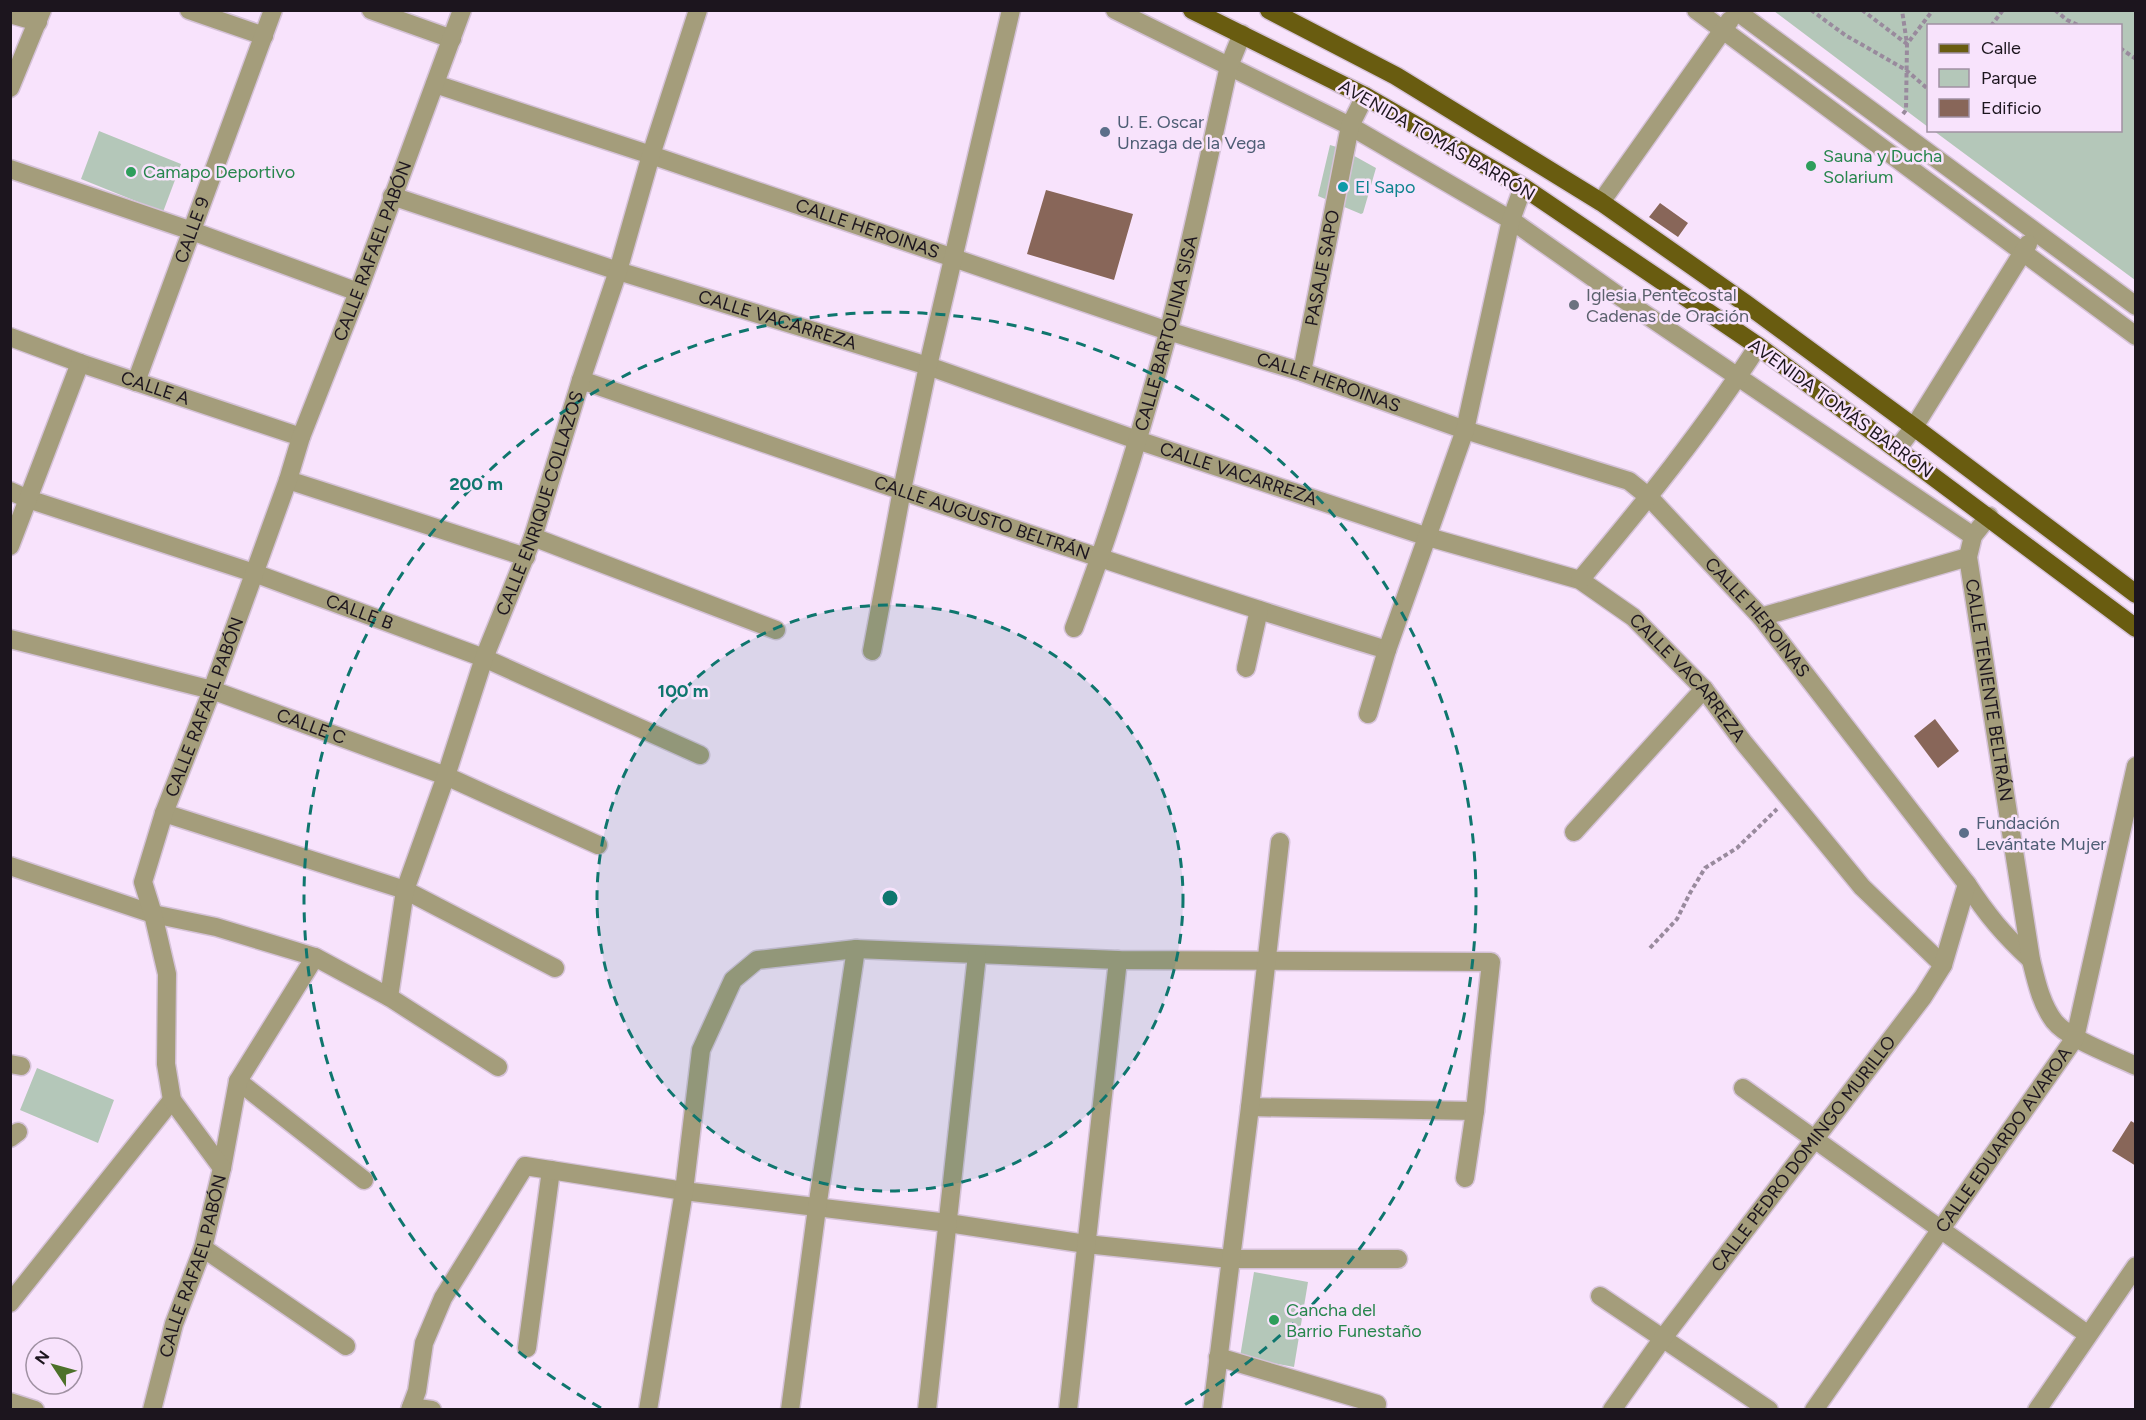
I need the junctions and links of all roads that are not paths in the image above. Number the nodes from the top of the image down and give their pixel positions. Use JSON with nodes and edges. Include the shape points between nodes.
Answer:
{"nodes":[{"id":1,"x":189,"y":10,"type":"edge"},
{"id":2,"x":273,"y":10,"type":"edge"},
{"id":3,"x":371,"y":10,"type":"edge"},
{"id":4,"x":462,"y":10,"type":"edge"},
{"id":5,"x":698,"y":10,"type":"edge"},
{"id":6,"x":1011,"y":10,"type":"edge"},
{"id":7,"x":1115,"y":10,"type":"edge"},
{"id":8,"x":1192,"y":10,"type":"edge"},
{"id":9,"x":1696,"y":10,"type":"edge"},
{"id":10,"x":1735,"y":11,"type":"edge"},
{"id":11,"x":1277,"y":12,"type":"edge"},
{"id":12,"x":10,"y":14,"type":"edge"},
{"id":13,"x":40,"y":16,"type":"edge"},
{"id":14,"x":1723,"y":30,"type":"junction"},
{"id":15,"x":1242,"y":34,"type":"junction"},
{"id":16,"x":264,"y":36,"type":"junction"},
{"id":17,"x":452,"y":39,"type":"junction"},
{"id":18,"x":1229,"y":66,"type":"junction"},
{"id":19,"x":435,"y":84,"type":"junction"},
{"id":20,"x":10,"y":88,"type":"edge"},
{"id":21,"x":1365,"y":96,"type":"junction"},
{"id":22,"x":1350,"y":126,"type":"junction"},
{"id":23,"x":651,"y":155,"type":"junction"},
{"id":24,"x":10,"y":169,"type":"edge"},
{"id":25,"x":1523,"y":187,"type":"junction"},
{"id":26,"x":392,"y":196,"type":"junction"},
{"id":27,"x":1601,"y":202,"type":"junction"},
{"id":28,"x":1511,"y":220,"type":"junction"},
{"id":29,"x":192,"y":231,"type":"junction"},
{"id":30,"x":2034,"y":231,"type":"junction"},
{"id":31,"x":2023,"y":254,"type":"junction"},
{"id":32,"x":954,"y":258,"type":"junction"},
{"id":33,"x":618,"y":271,"type":"junction"},
{"id":34,"x":358,"y":292,"type":"junction"},
{"id":35,"x":2136,"y":306,"type":"edge"},
{"id":36,"x":1168,"y":331,"type":"junction"},
{"id":37,"x":2136,"y":336,"type":"edge"},
{"id":38,"x":10,"y":337,"type":"edge"},
{"id":39,"x":1758,"y":346,"type":"junction"},
{"id":40,"x":80,"y":363,"type":"junction"},
{"id":41,"x":928,"y":366,"type":"junction"},
{"id":42,"x":1302,"y":372,"type":"junction"},
{"id":43,"x":1738,"y":377,"type":"junction"},
{"id":44,"x":581,"y":380,"type":"junction"},
{"id":45,"x":136,"y":382,"type":"junction"},
{"id":46,"x":1914,"y":427,"type":"junction"},
{"id":47,"x":1465,"y":430,"type":"junction"},
{"id":48,"x":301,"y":437,"type":"junction"},
{"id":49,"x":1137,"y":440,"type":"junction"},
{"id":50,"x":1897,"y":449,"type":"junction"},
{"id":51,"x":288,"y":480,"type":"junction"},
{"id":52,"x":902,"y":490,"type":"junction"},
{"id":53,"x":10,"y":491,"type":"edge"},
{"id":54,"x":1649,"y":497,"type":"junction"},
{"id":55,"x":28,"y":499,"type":"junction"},
{"id":56,"x":1989,"y":516,"type":"junction"},
{"id":57,"x":1973,"y":536,"type":"junction"},
{"id":58,"x":533,"y":537,"type":"junction"},
{"id":59,"x":1428,"y":537,"type":"junction"},
{"id":60,"x":10,"y":546,"type":"edge"},
{"id":61,"x":525,"y":557,"type":"junction"},
{"id":62,"x":1968,"y":557,"type":"junction"},
{"id":63,"x":1101,"y":558,"type":"junction"},
{"id":64,"x":254,"y":573,"type":"junction"},
{"id":65,"x":1580,"y":580,"type":"junction"},
{"id":66,"x":2136,"y":594,"type":"edge"},
{"id":67,"x":1259,"y":610,"type":"junction"},
{"id":68,"x":1761,"y":617,"type":"junction"},
{"id":69,"x":1074,"y":628,"type":"dead end"},
{"id":70,"x":2136,"y":628,"type":"edge"},
{"id":71,"x":776,"y":630,"type":"dead end"},
{"id":72,"x":10,"y":639,"type":"edge"},
{"id":73,"x":1387,"y":650,"type":"junction"},
{"id":74,"x":872,"y":651,"type":"dead end"},
{"id":75,"x":484,"y":658,"type":"junction"},
{"id":76,"x":1246,"y":668,"type":"dead end"},
{"id":77,"x":1704,"y":689,"type":"junction"},
{"id":78,"x":212,"y":690,"type":"junction"},
{"id":79,"x":1368,"y":714,"type":"dead end"},
{"id":80,"x":700,"y":755,"type":"dead end"},
{"id":81,"x":2136,"y":766,"type":"edge"},
{"id":82,"x":446,"y":776,"type":"junction"},
{"id":83,"x":164,"y":813,"type":"junction"},
{"id":84,"x":1574,"y":832,"type":"dead end"},
{"id":85,"x":1280,"y":842,"type":"dead end"},
{"id":86,"x":598,"y":845,"type":"dead end"},
{"id":87,"x":10,"y":866,"type":"edge"},
{"id":88,"x":1967,"y":884,"type":"junction"},
{"id":89,"x":405,"y":890,"type":"junction"},
{"id":90,"x":153,"y":914,"type":"junction"},
{"id":91,"x":856,"y":950,"type":"junction"},
{"id":92,"x":977,"y":955,"type":"junction"},
{"id":93,"x":315,"y":957,"type":"junction"},
{"id":94,"x":1118,"y":960,"type":"junction"},
{"id":95,"x":2031,"y":960,"type":"junction"},
{"id":96,"x":1268,"y":961,"type":"junction"},
{"id":97,"x":1943,"y":965,"type":"junction"},
{"id":98,"x":555,"y":968,"type":"dead end"},
{"id":99,"x":389,"y":997,"type":"junction"},
{"id":100,"x":2075,"y":1038,"type":"junction"},
{"id":101,"x":2136,"y":1066,"type":"edge"},
{"id":102,"x":498,"y":1067,"type":"dead end"},
{"id":103,"x":238,"y":1081,"type":"junction"},
{"id":104,"x":1743,"y":1088,"type":"dead end"},
{"id":105,"x":172,"y":1101,"type":"junction"},
{"id":106,"x":1250,"y":1107,"type":"junction"},
{"id":107,"x":1475,"y":1111,"type":"junction"},
{"id":108,"x":1815,"y":1139,"type":"junction"},
{"id":109,"x":222,"y":1168,"type":"junction"},
{"id":110,"x":551,"y":1170,"type":"junction"},
{"id":111,"x":1465,"y":1178,"type":"dead end"},
{"id":112,"x":364,"y":1180,"type":"dead end"},
{"id":113,"x":684,"y":1191,"type":"junction"},
{"id":114,"x":817,"y":1209,"type":"junction"},
{"id":115,"x":948,"y":1223,"type":"junction"},
{"id":116,"x":1941,"y":1229,"type":"junction"},
{"id":117,"x":1086,"y":1244,"type":"junction"},
{"id":118,"x":203,"y":1248,"type":"junction"},
{"id":119,"x":1230,"y":1259,"type":"junction"},
{"id":120,"x":1398,"y":1259,"type":"dead end"},
{"id":121,"x":2135,"y":1268,"type":"edge"},
{"id":122,"x":1600,"y":1296,"type":"dead end"},
{"id":123,"x":10,"y":1303,"type":"edge"},
{"id":124,"x":2087,"y":1334,"type":"junction"},
{"id":125,"x":1663,"y":1338,"type":"junction"},
{"id":126,"x":346,"y":1346,"type":"dead end"},
{"id":127,"x":527,"y":1348,"type":"dead end"},
{"id":128,"x":1218,"y":1357,"type":"junction"},
{"id":129,"x":10,"y":1402,"type":"edge"},
{"id":130,"x":411,"y":1408,"type":"edge"},
{"id":131,"x":35,"y":1410,"type":"edge"},
{"id":132,"x":152,"y":1410,"type":"edge"},
{"id":133,"x":432,"y":1410,"type":"edge"},
{"id":134,"x":648,"y":1410,"type":"edge"},
{"id":135,"x":790,"y":1410,"type":"edge"},
{"id":136,"x":927,"y":1410,"type":"edge"},
{"id":137,"x":1068,"y":1410,"type":"edge"},
{"id":138,"x":1212,"y":1410,"type":"edge"},
{"id":139,"x":1376,"y":1410,"type":"edge"},
{"id":140,"x":1612,"y":1410,"type":"edge"},
{"id":141,"x":1769,"y":1410,"type":"edge"},
{"id":142,"x":1814,"y":1410,"type":"edge"},
{"id":143,"x":2037,"y":1410,"type":"edge"}],
"edges":[{"from":1,"to":16,"type":"street"},
{"from":2,"to":16,"type":"street","name":"CALLE 9"},
{"from":3,"to":17,"type":"street"},
{"from":4,"to":17,"type":"street","name":"CALLE RAFAEL PABÓN"},
{"from":5,"to":23,"type":"street","name":"CALLE ENRIQUE COLLAZOS"},
{"from":6,"to":32,"type":"street"},
{"from":7,"to":18,"type":"street"},
{"from":8,"to":15,"type":"main road","name":"AVENIDA TOMÁS BARRÓN"},
{"from":9,"to":14,"type":"street"},
{"from":10,"to":14,"type":"street"},
{"from":10,"to":30,"type":"street"},
{"from":11,"to":27,"type":"main road","name":"AVENIDA TOMÁS BARRÓN","via":[[1396,76]]},
{"from":12,"to":13,"type":"street"},
{"from":13,"to":20,"type":"street"},
{"from":14,"to":27,"type":"street"},
{"from":14,"to":31,"type":"street"},
{"from":15,"to":18,"type":"street","name":"CALLE BARTOLINA SISA"},
{"from":15,"to":21,"type":"main road","name":"AVENIDA TOMÁS BARRÓN"},
{"from":16,"to":29,"type":"street","name":"CALLE 9"},
{"from":17,"to":19,"type":"street","name":"CALLE RAFAEL PABÓN"},
{"from":18,"to":22,"type":"street"},
{"from":18,"to":36,"type":"street","name":"CALLE BARTOLINA SISA"},
{"from":19,"to":23,"type":"street","name":"CALLE HEROINAS"},
{"from":19,"to":26,"type":"street","name":"CALLE RAFAEL PABÓN"},
{"from":21,"to":22,"type":"street","name":"PASAJE SAPO"},
{"from":21,"to":25,"type":"main road","name":"AVENIDA TOMÁS BARRÓN"},
{"from":22,"to":28,"type":"street"},
{"from":22,"to":42,"type":"street","name":"PASAJE SAPO"},
{"from":23,"to":32,"type":"street","name":"CALLE HEROINAS"},
{"from":23,"to":33,"type":"street","name":"CALLE ENRIQUE COLLAZOS"},
{"from":24,"to":29,"type":"street"},
{"from":25,"to":28,"type":"street"},
{"from":25,"to":39,"type":"main road","name":"AVENIDA TOMÁS BARRÓN"},
{"from":26,"to":33,"type":"street","name":"CALLE VACARREZA"},
{"from":26,"to":34,"type":"street","name":"CALLE RAFAEL PABÓN"},
{"from":27,"to":46,"type":"main road","name":"AVENIDA TOMÁS BARRÓN"},
{"from":28,"to":43,"type":"street"},
{"from":28,"to":47,"type":"street"},
{"from":29,"to":34,"type":"street"},
{"from":29,"to":45,"type":"street","name":"CALLE 9"},
{"from":30,"to":31,"type":"street"},
{"from":30,"to":35,"type":"street"},
{"from":31,"to":37,"type":"street"},
{"from":31,"to":46,"type":"street"},
{"from":32,"to":36,"type":"street","name":"CALLE HEROINAS"},
{"from":32,"to":41,"type":"street"},
{"from":33,"to":41,"type":"street","name":"CALLE VACARREZA"},
{"from":33,"to":44,"type":"street","name":"CALLE ENRIQUE COLLAZOS"},
{"from":34,"to":48,"type":"street","name":"CALLE RAFAEL PABÓN"},
{"from":36,"to":42,"type":"street","name":"CALLE HEROINAS"},
{"from":36,"to":49,"type":"street","name":"CALLE BARTOLINA SISA"},
{"from":38,"to":40,"type":"street","name":"CALLE A"},
{"from":39,"to":43,"type":"street"},
{"from":39,"to":50,"type":"main road","name":"AVENIDA TOMÁS BARRÓN"},
{"from":40,"to":45,"type":"street","name":"CALLE A"},
{"from":40,"to":55,"type":"street"},
{"from":41,"to":49,"type":"street","name":"CALLE VACARREZA"},
{"from":41,"to":52,"type":"street"},
{"from":42,"to":47,"type":"street","name":"CALLE HEROINAS"},
{"from":43,"to":54,"type":"street"},
{"from":43,"to":57,"type":"street"},
{"from":44,"to":52,"type":"street","name":"CALLE AUGUSTO BELTRÁN"},
{"from":44,"to":58,"type":"street","name":"CALLE ENRIQUE COLLAZOS"},
{"from":45,"to":48,"type":"street","name":"CALLE A"},
{"from":46,"to":50,"type":"street"},
{"from":46,"to":66,"type":"main road","name":"AVENIDA TOMÁS BARRÓN"},
{"from":47,"to":54,"type":"street","name":"CALLE HEROINAS","via":[[1629,482]]},
{"from":47,"to":59,"type":"street"},
{"from":48,"to":51,"type":"street","name":"CALLE RAFAEL PABÓN"},
{"from":49,"to":59,"type":"street","name":"CALLE VACARREZA"},
{"from":49,"to":63,"type":"street","name":"CALLE BARTOLINA SISA"},
{"from":50,"to":56,"type":"main road","name":"AVENIDA TOMÁS BARRÓN"},
{"from":51,"to":61,"type":"street"},
{"from":51,"to":64,"type":"street","name":"CALLE RAFAEL PABÓN"},
{"from":52,"to":63,"type":"street","name":"CALLE AUGUSTO BELTRÁN"},
{"from":52,"to":74,"type":"street"},
{"from":53,"to":55,"type":"street","name":"CALLE B"},
{"from":54,"to":65,"type":"street"},
{"from":54,"to":68,"type":"street","name":"CALLE HEROINAS"},
{"from":55,"to":60,"type":"street"},
{"from":55,"to":64,"type":"street","name":"CALLE B"},
{"from":56,"to":57,"type":"street","name":"CALLE TENIENTE BELTRÁN"},
{"from":56,"to":70,"type":"main road","name":"AVENIDA TOMÁS BARRÓN"},
{"from":57,"to":62,"type":"street","name":"CALLE TENIENTE BELTRÁN"},
{"from":58,"to":61,"type":"street","name":"CALLE ENRIQUE COLLAZOS"},
{"from":58,"to":71,"type":"street"},
{"from":59,"to":65,"type":"street","name":"CALLE VACARREZA"},
{"from":59,"to":73,"type":"street"},
{"from":61,"to":75,"type":"street","name":"CALLE ENRIQUE COLLAZOS"},
{"from":62,"to":68,"type":"street"},
{"from":62,"to":95,"type":"street","name":"CALLE TENIENTE BELTRÁN"},
{"from":63,"to":67,"type":"street","name":"CALLE AUGUSTO BELTRÁN"},
{"from":63,"to":69,"type":"street","name":"CALLE BARTOLINA SISA"},
{"from":64,"to":75,"type":"street","name":"CALLE B"},
{"from":64,"to":78,"type":"street","name":"CALLE RAFAEL PABÓN"},
{"from":65,"to":77,"type":"street","name":"CALLE VACARREZA","via":[[1633,617]]},
{"from":67,"to":73,"type":"street","name":"CALLE AUGUSTO BELTRÁN"},
{"from":67,"to":76,"type":"street"},
{"from":68,"to":88,"type":"street","name":"CALLE HEROINAS"},
{"from":72,"to":78,"type":"street","name":"CALLE C"},
{"from":73,"to":79,"type":"street"},
{"from":75,"to":80,"type":"street","name":"CALLE B"},
{"from":75,"to":82,"type":"street","name":"CALLE ENRIQUE COLLAZOS"},
{"from":77,"to":84,"type":"street"},
{"from":77,"to":97,"type":"street","name":"CALLE VACARREZA","via":[[1862,887]]},
{"from":78,"to":82,"type":"street","name":"CALLE C"},
{"from":78,"to":83,"type":"street","name":"CALLE RAFAEL PABÓN"},
{"from":81,"to":100,"type":"street","name":"CALLE EDUARDO AVAROA"},
{"from":82,"to":86,"type":"street","name":"CALLE C"},
{"from":82,"to":89,"type":"street","name":"CALLE ENRIQUE COLLAZOS"},
{"from":83,"to":89,"type":"street"},
{"from":83,"to":90,"type":"street","name":"CALLE RAFAEL PABÓN","via":[[143,882]]},
{"from":85,"to":96,"type":"street"},
{"from":87,"to":90,"type":"street"},
{"from":88,"to":95,"type":"street","name":"CALLE HEROINAS","via":[[1987,915]]},
{"from":88,"to":97,"type":"street","name":"CALLE PEDRO DOMINGO MURILLO"},
{"from":89,"to":98,"type":"street"},
{"from":89,"to":99,"type":"street","name":"CALLE ENRIQUE COLLAZOS"},
{"from":90,"to":93,"type":"street","via":[[216,927]]},
{"from":90,"to":105,"type":"street","name":"CALLE RAFAEL PABÓN","via":[[167,974],[166,1064]]},
{"from":91,"to":92,"type":"street"},
{"from":91,"to":113,"type":"street","via":[[757,960],[733,980],[701,1050]]},
{"from":91,"to":114,"type":"street"},
{"from":92,"to":94,"type":"street"},
{"from":92,"to":115,"type":"street"},
{"from":93,"to":99,"type":"street"},
{"from":93,"to":103,"type":"street"},
{"from":94,"to":96,"type":"street"},
{"from":94,"to":117,"type":"street"},
{"from":95,"to":100,"type":"street","name":"CALLE TENIENTE BELTRÁN","via":[[2038,988],[2054,1021]]},
{"from":96,"to":106,"type":"street"},
{"from":96,"to":107,"type":"street","via":[[1491,962]]},
{"from":97,"to":108,"type":"street","name":"CALLE PEDRO DOMINGO MURILLO"},
{"from":99,"to":102,"type":"street"},
{"from":100,"to":101,"type":"street","name":"CALLE TENIENTE BELTRÁN"},
{"from":100,"to":116,"type":"street","name":"CALLE EDUARDO AVAROA"},
{"from":103,"to":109,"type":"street"},
{"from":103,"to":112,"type":"street"},
{"from":104,"to":108,"type":"street"},
{"from":105,"to":109,"type":"street","name":"CALLE RAFAEL PABÓN"},
{"from":105,"to":123,"type":"street"},
{"from":106,"to":107,"type":"street"},
{"from":106,"to":119,"type":"street"},
{"from":107,"to":111,"type":"street"},
{"from":108,"to":116,"type":"street"},
{"from":108,"to":125,"type":"street","name":"CALLE PEDRO DOMINGO MURILLO"},
{"from":109,"to":118,"type":"street","name":"CALLE RAFAEL PABÓN"},
{"from":110,"to":113,"type":"street"},
{"from":110,"to":127,"type":"street"},
{"from":110,"to":130,"type":"street","via":[[525,1167],[443,1298],[424,1343]]},
{"from":113,"to":114,"type":"street"},
{"from":113,"to":134,"type":"street"},
{"from":114,"to":115,"type":"street"},
{"from":114,"to":135,"type":"street"},
{"from":115,"to":117,"type":"street"},
{"from":115,"to":136,"type":"street"},
{"from":116,"to":124,"type":"street"},
{"from":116,"to":142,"type":"street","name":"CALLE EDUARDO AVAROA"},
{"from":117,"to":119,"type":"street"},
{"from":117,"to":137,"type":"street"},
{"from":118,"to":126,"type":"street"},
{"from":118,"to":132,"type":"street","name":"CALLE RAFAEL PABÓN","via":[[174,1324]]},
{"from":119,"to":120,"type":"street"},
{"from":119,"to":128,"type":"street"},
{"from":121,"to":124,"type":"street"},
{"from":122,"to":125,"type":"street"},
{"from":124,"to":143,"type":"street"},
{"from":125,"to":140,"type":"street","name":"CALLE PEDRO DOMINGO MURILLO"},
{"from":125,"to":141,"type":"street"},
{"from":128,"to":138,"type":"street"},
{"from":128,"to":139,"type":"street","via":[[1377,1404]]},
{"from":129,"to":131,"type":"street"},
{"from":130,"to":133,"type":"street"}]}
